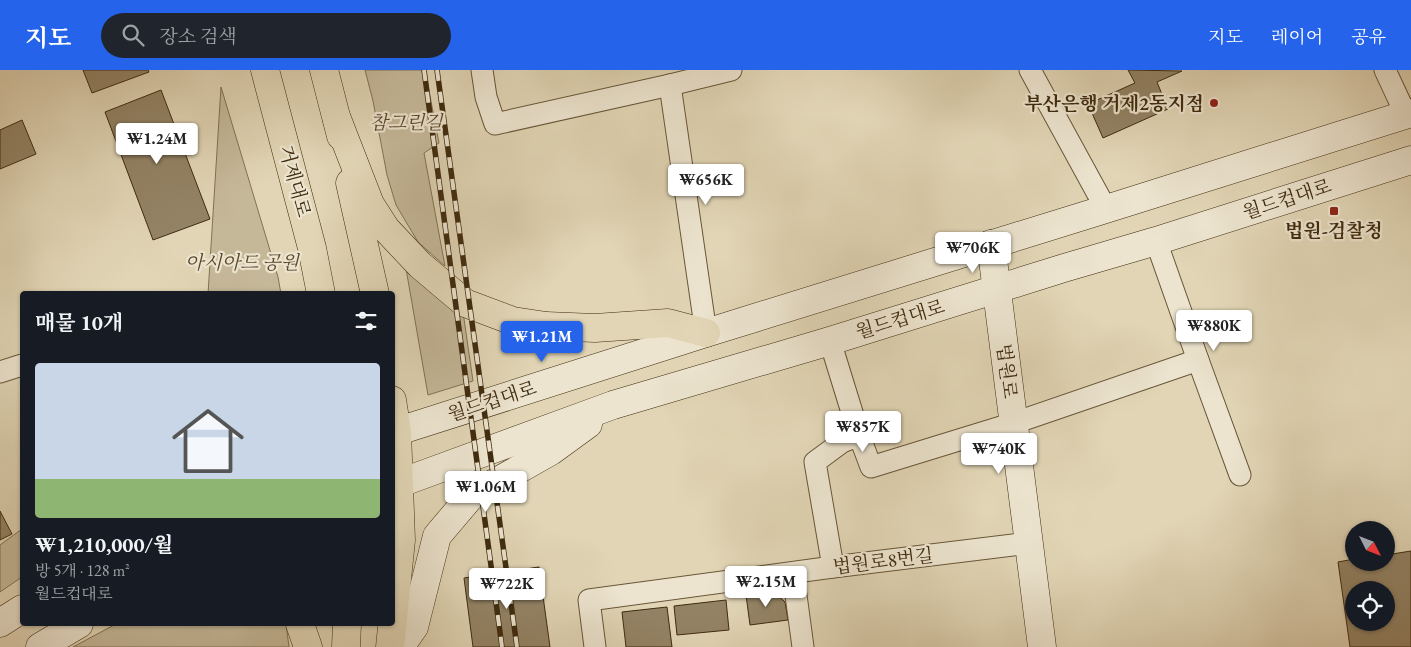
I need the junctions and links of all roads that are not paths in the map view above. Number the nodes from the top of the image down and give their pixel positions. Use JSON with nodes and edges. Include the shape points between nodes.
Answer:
{"nodes":[{"id":1,"x":265,"y":70,"type":"edge"},
{"id":2,"x":324,"y":70,"type":"edge"},
{"id":3,"x":482,"y":70,"type":"edge"},
{"id":4,"x":731,"y":70,"type":"edge"},
{"id":5,"x":1030,"y":70,"type":"edge"},
{"id":6,"x":1385,"y":70,"type":"edge"},
{"id":7,"x":670,"y":85,"type":"junction"},
{"id":8,"x":1409,"y":114,"type":"edge"},
{"id":9,"x":337,"y":120,"type":"junction"},
{"id":10,"x":1411,"y":160,"type":"edge"},
{"id":11,"x":1106,"y":209,"type":"junction"},
{"id":12,"x":1156,"y":241,"type":"junction"},
{"id":13,"x":991,"y":244,"type":"junction"},
{"id":14,"x":318,"y":289,"type":"edge"},
{"id":15,"x":996,"y":289,"type":"junction"},
{"id":16,"x":374,"y":291,"type":"edge"},
{"id":17,"x":706,"y":333,"type":"junction"},
{"id":18,"x":830,"y":341,"type":"junction"},
{"id":19,"x":1198,"y":360,"type":"junction"},
{"id":20,"x":20,"y":367,"type":"edge"},
{"id":21,"x":0,"y":372,"type":"edge"},
{"id":22,"x":613,"y":405,"type":"junction"},
{"id":23,"x":1014,"y":423,"type":"junction"},
{"id":24,"x":395,"y":432,"type":"edge"},
{"id":25,"x":859,"y":435,"type":"junction"},
{"id":26,"x":1240,"y":475,"type":"dead end"},
{"id":27,"x":396,"y":485,"type":"edge"},
{"id":28,"x":1029,"y":543,"type":"junction"},
{"id":29,"x":833,"y":567,"type":"junction"},
{"id":30,"x":794,"y":573,"type":"junction"},
{"id":31,"x":395,"y":598,"type":"edge"},
{"id":32,"x":20,"y":611,"type":"edge"},
{"id":33,"x":0,"y":623,"type":"edge"},
{"id":34,"x":76,"y":626,"type":"edge"},
{"id":35,"x":301,"y":626,"type":"edge"},
{"id":36,"x":346,"y":626,"type":"edge"},
{"id":37,"x":392,"y":626,"type":"edge"},
{"id":38,"x":40,"y":647,"type":"edge"},
{"id":39,"x":308,"y":647,"type":"edge"},
{"id":40,"x":346,"y":647,"type":"edge"},
{"id":41,"x":390,"y":647,"type":"edge"},
{"id":42,"x":400,"y":647,"type":"edge"},
{"id":43,"x":595,"y":647,"type":"edge"},
{"id":44,"x":803,"y":647,"type":"edge"},
{"id":45,"x":1042,"y":647,"type":"edge"}],
"edges":[{"from":1,"to":14,"type":"main road","name":"거제대로","via":[[312,248]]},
{"from":2,"to":9,"type":"main road"},
{"from":3,"to":7,"type":"street","via":[[495,124]]},
{"from":4,"to":7,"type":"street"},
{"from":5,"to":11,"type":"street"},
{"from":6,"to":8,"type":"street"},
{"from":7,"to":17,"type":"street"},
{"from":8,"to":11,"type":"main road","name":"월드컵대로"},
{"from":9,"to":16,"type":"main road"},
{"from":9,"to":17,"type":"main road","via":[[370,204],[386,229],[420,265],[465,303],[513,321],[546,326],[596,328],[668,323]]},
{"from":10,"to":12,"type":"main road","name":"월드컵대로"},
{"from":11,"to":13,"type":"main road","name":"월드컵대로"},
{"from":12,"to":15,"type":"main road","name":"월드컵대로"},
{"from":12,"to":19,"type":"street"},
{"from":13,"to":15,"type":"main road","name":"법원로"},
{"from":13,"to":17,"type":"main road","name":"월드컵대로"},
{"from":15,"to":18,"type":"main road","name":"월드컵대로"},
{"from":15,"to":23,"type":"main road","name":"법원로"},
{"from":17,"to":24,"type":"main road","name":"월드컵대로"},
{"from":18,"to":22,"type":"main road","name":"월드컵대로"},
{"from":18,"to":25,"type":"street"},
{"from":19,"to":23,"type":"street"},
{"from":19,"to":26,"type":"street"},
{"from":20,"to":21,"type":"street"},
{"from":22,"to":27,"type":"main road","name":"월드컵대로"},
{"from":22,"to":42,"type":"main road","via":[[551,451],[470,497],[437,536],[414,627]]},
{"from":23,"to":25,"type":"street","via":[[871,467]]},
{"from":23,"to":28,"type":"main road","name":"법원로"},
{"from":24,"to":27,"type":"main road"},
{"from":25,"to":29,"type":"street","via":[[842,442],[816,462]]},
{"from":27,"to":31,"type":"main road","via":[[401,540]]},
{"from":28,"to":29,"type":"street","name":"법원로8번길"},
{"from":28,"to":45,"type":"main road","name":"법원로"},
{"from":29,"to":30,"type":"street","name":"법원로8번길"},
{"from":30,"to":43,"type":"street","name":"법원로8번길","via":[[589,600]]},
{"from":30,"to":44,"type":"street"},
{"from":32,"to":33,"type":"main road"},
{"from":34,"to":38,"type":"main road"},
{"from":35,"to":39,"type":"main road"},
{"from":36,"to":40,"type":"main road"},
{"from":37,"to":41,"type":"main road"}]}
